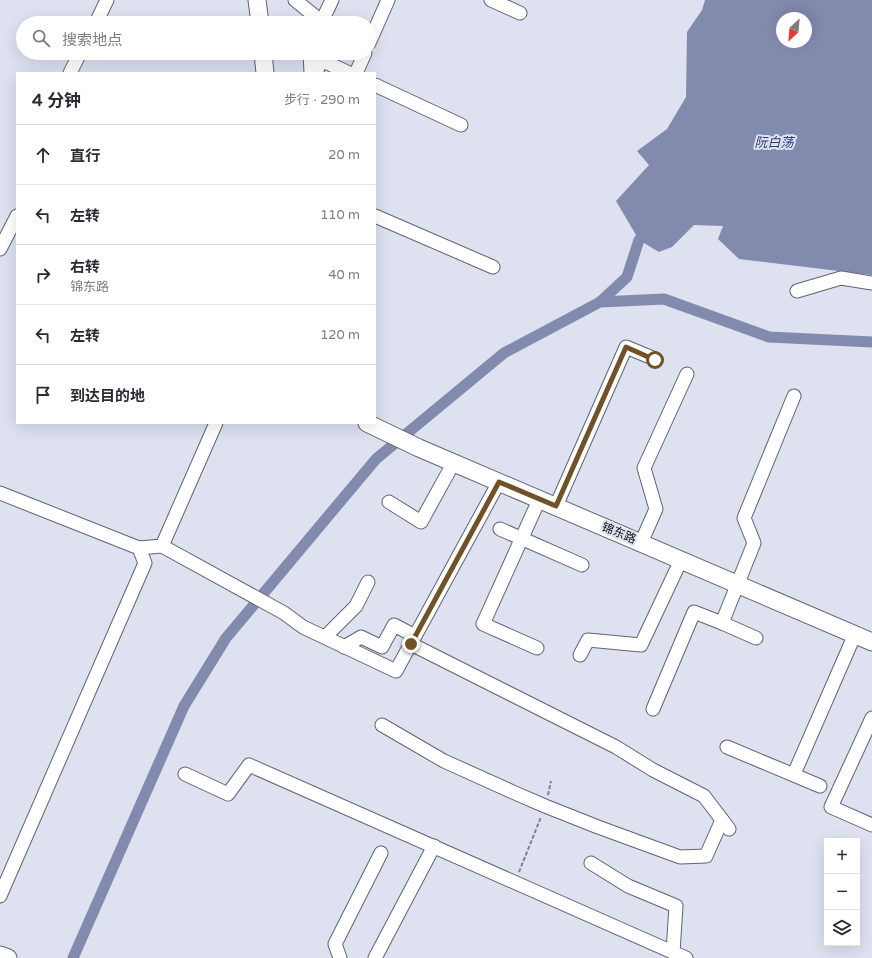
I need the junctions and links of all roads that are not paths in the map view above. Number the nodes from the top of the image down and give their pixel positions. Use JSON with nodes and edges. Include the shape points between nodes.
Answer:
{"nodes":[{"id":1,"x":107,"y":0,"type":"edge"},
{"id":2,"x":257,"y":0,"type":"edge"},
{"id":3,"x":295,"y":0,"type":"edge"},
{"id":4,"x":332,"y":0,"type":"edge"},
{"id":5,"x":388,"y":0,"type":"edge"},
{"id":6,"x":491,"y":0,"type":"edge"},
{"id":7,"x":520,"y":13,"type":"dead end"},
{"id":8,"x":99,"y":16,"type":"edge"},
{"id":9,"x":259,"y":16,"type":"edge"},
{"id":10,"x":315,"y":16,"type":"edge"},
{"id":11,"x":325,"y":16,"type":"edge"},
{"id":12,"x":376,"y":27,"type":"edge"},
{"id":13,"x":76,"y":60,"type":"edge"},
{"id":14,"x":264,"y":60,"type":"edge"},
{"id":15,"x":310,"y":60,"type":"edge"},
{"id":16,"x":321,"y":60,"type":"edge"},
{"id":17,"x":321,"y":60,"type":"edge"},
{"id":18,"x":362,"y":60,"type":"edge"},
{"id":19,"x":70,"y":72,"type":"edge"},
{"id":20,"x":265,"y":72,"type":"edge"},
{"id":21,"x":311,"y":72,"type":"edge"},
{"id":22,"x":316,"y":72,"type":"edge"},
{"id":23,"x":347,"y":72,"type":"edge"},
{"id":24,"x":356,"y":72,"type":"edge"},
{"id":25,"x":376,"y":85,"type":"edge"},
{"id":26,"x":461,"y":125,"type":"dead end"},
{"id":27,"x":376,"y":216,"type":"edge"},
{"id":28,"x":16,"y":218,"type":"edge"},
{"id":29,"x":0,"y":249,"type":"edge"},
{"id":30,"x":493,"y":267,"type":"dead end"},
{"id":31,"x":872,"y":283,"type":"edge"},
{"id":32,"x":797,"y":291,"type":"dead end"},
{"id":33,"x":655,"y":360,"type":"dead end"},
{"id":34,"x":686,"y":374,"type":"dead end"},
{"id":35,"x":794,"y":396,"type":"dead end"},
{"id":36,"x":216,"y":424,"type":"edge"},
{"id":37,"x":369,"y":424,"type":"edge"},
{"id":38,"x":454,"y":462,"type":"junction"},
{"id":39,"x":499,"y":482,"type":"junction"},
{"id":40,"x":0,"y":493,"type":"edge"},
{"id":41,"x":539,"y":500,"type":"junction"},
{"id":42,"x":389,"y":502,"type":"dead end"},
{"id":43,"x":556,"y":506,"type":"junction"},
{"id":44,"x":500,"y":529,"type":"dead end"},
{"id":45,"x":521,"y":538,"type":"junction"},
{"id":46,"x":641,"y":543,"type":"junction"},
{"id":47,"x":162,"y":546,"type":"junction"},
{"id":48,"x":139,"y":548,"type":"junction"},
{"id":49,"x":681,"y":560,"type":"junction"},
{"id":50,"x":582,"y":565,"type":"dead end"},
{"id":51,"x":368,"y":582,"type":"dead end"},
{"id":52,"x":738,"y":584,"type":"junction"},
{"id":53,"x":722,"y":623,"type":"junction"},
{"id":54,"x":855,"y":634,"type":"junction"},
{"id":55,"x":325,"y":638,"type":"junction"},
{"id":56,"x":756,"y":638,"type":"dead end"},
{"id":57,"x":413,"y":640,"type":"junction"},
{"id":58,"x":872,"y":642,"type":"edge"},
{"id":59,"x":344,"y":647,"type":"junction"},
{"id":60,"x":537,"y":648,"type":"dead end"},
{"id":61,"x":580,"y":655,"type":"dead end"},
{"id":62,"x":653,"y":709,"type":"dead end"},
{"id":63,"x":872,"y":718,"type":"edge"},
{"id":64,"x":382,"y":725,"type":"dead end"},
{"id":65,"x":727,"y":747,"type":"dead end"},
{"id":66,"x":185,"y":774,"type":"dead end"},
{"id":67,"x":794,"y":774,"type":"junction"},
{"id":68,"x":820,"y":786,"type":"dead end"},
{"id":69,"x":872,"y":825,"type":"edge"},
{"id":70,"x":434,"y":846,"type":"junction"},
{"id":71,"x":381,"y":853,"type":"dead end"},
{"id":72,"x":591,"y":863,"type":"dead end"},
{"id":73,"x":0,"y":895,"type":"edge"},
{"id":74,"x":673,"y":952,"type":"junction"},
{"id":75,"x":0,"y":955,"type":"edge"},
{"id":76,"x":8,"y":958,"type":"edge"},
{"id":77,"x":340,"y":958,"type":"edge"},
{"id":78,"x":375,"y":958,"type":"edge"},
{"id":79,"x":686,"y":958,"type":"edge"}],
"edges":[{"from":1,"to":8,"type":"street"},
{"from":2,"to":9,"type":"main road"},
{"from":3,"to":10,"type":"street"},
{"from":4,"to":11,"type":"street"},
{"from":5,"to":12,"type":"street"},
{"from":6,"to":7,"type":"street"},
{"from":13,"to":19,"type":"street"},
{"from":14,"to":20,"type":"main road"},
{"from":15,"to":21,"type":"street"},
{"from":16,"to":22,"type":"street"},
{"from":17,"to":23,"type":"street"},
{"from":18,"to":24,"type":"street"},
{"from":25,"to":26,"type":"street"},
{"from":27,"to":30,"type":"street"},
{"from":28,"to":29,"type":"street"},
{"from":31,"to":32,"type":"street","via":[[841,278]]},
{"from":33,"to":43,"type":"street","via":[[626,347]]},
{"from":34,"to":46,"type":"street","via":[[644,468],[656,510]]},
{"from":35,"to":52,"type":"street","via":[[744,518],[754,543]]},
{"from":36,"to":47,"type":"street"},
{"from":37,"to":38,"type":"main road","name":"锦东路"},
{"from":38,"to":39,"type":"main road","name":"锦东路"},
{"from":38,"to":42,"type":"street","via":[[421,522]]},
{"from":39,"to":41,"type":"main road","name":"锦东路"},
{"from":39,"to":57,"type":"street"},
{"from":40,"to":48,"type":"street"},
{"from":41,"to":43,"type":"main road","name":"锦东路"},
{"from":41,"to":45,"type":"street"},
{"from":43,"to":46,"type":"main road","name":"锦东路"},
{"from":44,"to":45,"type":"street"},
{"from":45,"to":50,"type":"street"},
{"from":45,"to":60,"type":"street","via":[[483,624]]},
{"from":46,"to":49,"type":"main road","name":"锦东路"},
{"from":47,"to":48,"type":"street"},
{"from":47,"to":55,"type":"street"},
{"from":48,"to":73,"type":"street","via":[[145,563]]},
{"from":49,"to":52,"type":"main road","name":"锦东路"},
{"from":49,"to":61,"type":"street","via":[[641,645],[588,640]]},
{"from":51,"to":55,"type":"street","via":[[356,606]]},
{"from":52,"to":53,"type":"street"},
{"from":52,"to":54,"type":"main road","name":"锦东路"},
{"from":53,"to":56,"type":"street"},
{"from":53,"to":62,"type":"street","via":[[694,612]]},
{"from":54,"to":58,"type":"main road","name":"锦东路"},
{"from":54,"to":67,"type":"street"},
{"from":55,"to":59,"type":"street"},
{"from":57,"to":59,"type":"street","via":[[394,625],[382,647],[361,637]]},
{"from":57,"to":59,"type":"street","via":[[396,671]]},
{"from":57,"to":64,"type":"street","via":[[704,796],[725,824],[706,856],[680,857],[515,793],[444,761]]},
{"from":63,"to":69,"type":"street","via":[[831,807]]},
{"from":65,"to":67,"type":"street"},
{"from":66,"to":70,"type":"street","via":[[228,794],[249,765]]},
{"from":67,"to":68,"type":"street"},
{"from":70,"to":74,"type":"street"},
{"from":70,"to":78,"type":"street"},
{"from":71,"to":77,"type":"street","via":[[335,944]]},
{"from":72,"to":74,"type":"street","via":[[628,886],[676,906]]},
{"from":74,"to":79,"type":"street"},
{"from":75,"to":76,"type":"main road"}]}
